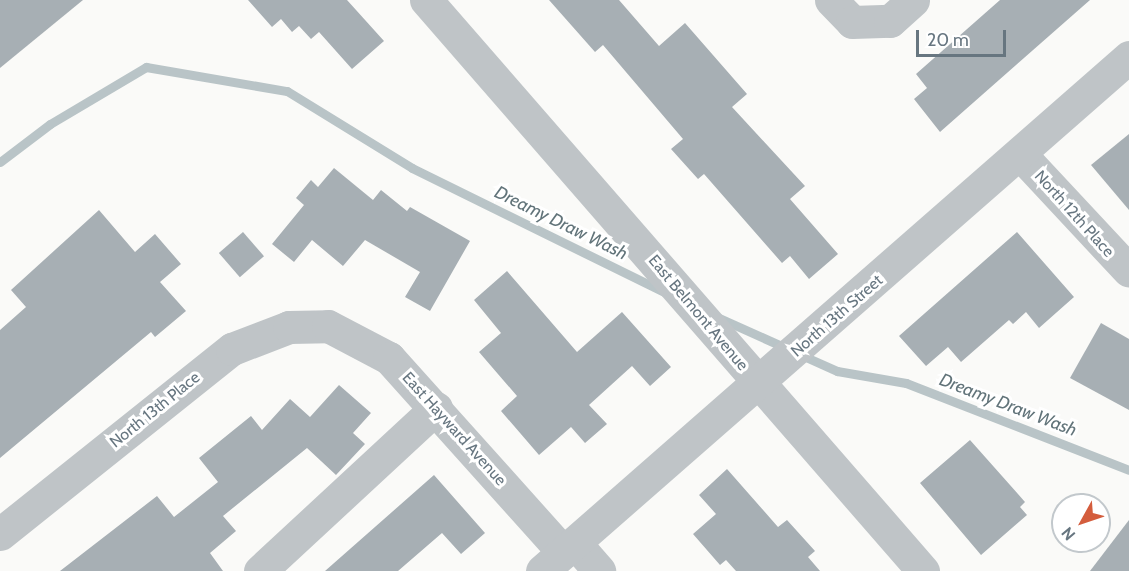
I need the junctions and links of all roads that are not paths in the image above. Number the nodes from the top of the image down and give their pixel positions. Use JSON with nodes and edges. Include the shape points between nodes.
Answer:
{"nodes":[{"id":1,"x":426,"y":0,"type":"edge"},
{"id":2,"x":831,"y":0,"type":"edge"},
{"id":3,"x":913,"y":0,"type":"edge"},
{"id":4,"x":1129,"y":57,"type":"edge"},
{"id":5,"x":1021,"y":155,"type":"junction"},
{"id":6,"x":1129,"y":271,"type":"edge"},
{"id":7,"x":328,"y":326,"type":"joint"},
{"id":8,"x":758,"y":384,"type":"junction"},
{"id":9,"x":436,"y":408,"type":"junction"},
{"id":10,"x":0,"y":534,"type":"edge"},
{"id":11,"x":560,"y":555,"type":"edge"},
{"id":12,"x":260,"y":571,"type":"edge"},
{"id":13,"x":599,"y":571,"type":"edge"},
{"id":14,"x":923,"y":571,"type":"edge"}],
"edges":[{"from":1,"to":8,"type":"street","name":"East Belmont Avenue"},
{"from":2,"to":3,"type":"street","via":[[852,22],[890,21]]},
{"from":4,"to":5,"type":"street","name":"North 13th Street"},
{"from":5,"to":6,"type":"street","name":"North 12th Place"},
{"from":5,"to":8,"type":"street","name":"North 13th Street"},
{"from":7,"to":9,"type":"street","name":"East Hayward Avenue","via":[[389,358]]},
{"from":7,"to":10,"type":"street","name":"North 13th Place","via":[[289,327],[232,349]]},
{"from":8,"to":11,"type":"street","name":"North 13th Street"},
{"from":8,"to":14,"type":"street","name":"East Belmont Avenue"},
{"from":9,"to":11,"type":"street","name":"East Hayward Avenue"},
{"from":9,"to":12,"type":"street"},
{"from":11,"to":13,"type":"street","name":"East Hayward Avenue"}]}
